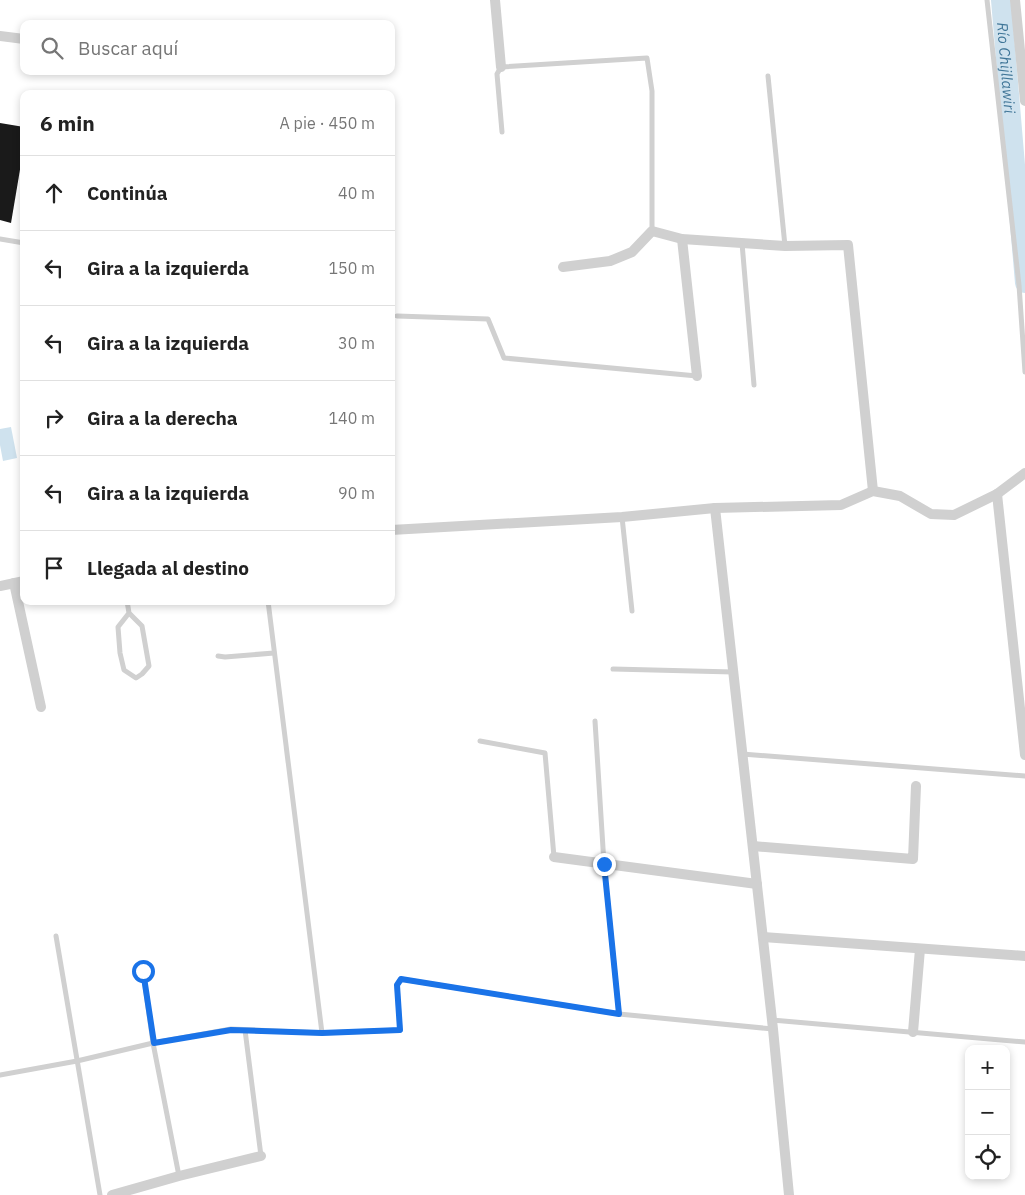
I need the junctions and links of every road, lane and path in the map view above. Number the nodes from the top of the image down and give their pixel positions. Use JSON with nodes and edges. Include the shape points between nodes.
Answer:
{"nodes":[{"id":1,"x":495,"y":0,"type":"edge"},
{"id":2,"x":987,"y":0,"type":"edge"},
{"id":3,"x":1015,"y":0,"type":"edge"},
{"id":4,"x":0,"y":36,"type":"edge"},
{"id":5,"x":20,"y":38,"type":"edge"},
{"id":6,"x":501,"y":67,"type":"junction"},
{"id":7,"x":768,"y":76,"type":"dead end"},
{"id":8,"x":1025,"y":101,"type":"edge"},
{"id":9,"x":502,"y":132,"type":"dead end"},
{"id":10,"x":652,"y":232,"type":"junction"},
{"id":11,"x":0,"y":239,"type":"edge"},
{"id":12,"x":682,"y":239,"type":"junction"},
{"id":13,"x":20,"y":242,"type":"edge"},
{"id":14,"x":742,"y":243,"type":"junction"},
{"id":15,"x":785,"y":246,"type":"junction"},
{"id":16,"x":563,"y":267,"type":"dead end"},
{"id":17,"x":398,"y":316,"type":"dead end"},
{"id":18,"x":1025,"y":372,"type":"edge"},
{"id":19,"x":697,"y":376,"type":"joint"},
{"id":20,"x":754,"y":385,"type":"dead end"},
{"id":21,"x":1025,"y":473,"type":"edge"},
{"id":22,"x":873,"y":492,"type":"junction"},
{"id":23,"x":998,"y":494,"type":"junction"},
{"id":24,"x":714,"y":508,"type":"junction"},
{"id":25,"x":622,"y":517,"type":"junction"},
{"id":26,"x":395,"y":530,"type":"edge"},
{"id":27,"x":19,"y":582,"type":"edge"},
{"id":28,"x":0,"y":586,"type":"edge"},
{"id":29,"x":23,"y":605,"type":"edge"},
{"id":30,"x":128,"y":605,"type":"edge"},
{"id":31,"x":268,"y":605,"type":"edge"},
{"id":32,"x":632,"y":611,"type":"dead end"},
{"id":33,"x":129,"y":613,"type":"junction"},
{"id":34,"x":274,"y":653,"type":"junction"},
{"id":35,"x":218,"y":656,"type":"dead end"},
{"id":36,"x":613,"y":669,"type":"dead end"},
{"id":37,"x":733,"y":672,"type":"junction"},
{"id":38,"x":41,"y":708,"type":"dead end"},
{"id":39,"x":595,"y":721,"type":"dead end"},
{"id":40,"x":480,"y":741,"type":"dead end"},
{"id":41,"x":742,"y":754,"type":"junction"},
{"id":42,"x":1025,"y":755,"type":"edge"},
{"id":43,"x":1025,"y":776,"type":"edge"},
{"id":44,"x":916,"y":786,"type":"dead end"},
{"id":45,"x":753,"y":846,"type":"junction"},
{"id":46,"x":554,"y":857,"type":"joint"},
{"id":47,"x":604,"y":864,"type":"junction"},
{"id":48,"x":757,"y":884,"type":"junction"},
{"id":49,"x":56,"y":936,"type":"dead end"},
{"id":50,"x":763,"y":937,"type":"junction"},
{"id":51,"x":920,"y":948,"type":"junction"},
{"id":52,"x":1025,"y":956,"type":"edge"},
{"id":53,"x":143,"y":971,"type":"dead end"},
{"id":54,"x":619,"y":1014,"type":"junction"},
{"id":55,"x":773,"y":1025,"type":"junction"},
{"id":56,"x":245,"y":1030,"type":"junction"},
{"id":57,"x":913,"y":1032,"type":"junction"},
{"id":58,"x":322,"y":1033,"type":"junction"},
{"id":59,"x":1025,"y":1042,"type":"edge"},
{"id":60,"x":154,"y":1043,"type":"junction"},
{"id":61,"x":77,"y":1061,"type":"junction"},
{"id":62,"x":0,"y":1075,"type":"edge"},
{"id":63,"x":261,"y":1156,"type":"joint"},
{"id":64,"x":179,"y":1176,"type":"junction"},
{"id":65,"x":100,"y":1195,"type":"edge"},
{"id":66,"x":112,"y":1195,"type":"edge"},
{"id":67,"x":789,"y":1195,"type":"edge"}],
"edges":[{"from":1,"to":6,"type":"street"},
{"from":2,"to":18,"type":"lane","via":[[1019,285]]},
{"from":3,"to":8,"type":"street"},
{"from":4,"to":5,"type":"street"},
{"from":6,"to":9,"type":"lane","via":[[497,74]]},
{"from":6,"to":10,"type":"lane","via":[[646,58],[652,91]]},
{"from":7,"to":15,"type":"lane"},
{"from":10,"to":12,"type":"street"},
{"from":10,"to":16,"type":"street","via":[[632,252],[610,261]]},
{"from":11,"to":13,"type":"lane"},
{"from":12,"to":14,"type":"street"},
{"from":12,"to":19,"type":"street"},
{"from":14,"to":15,"type":"street"},
{"from":14,"to":20,"type":"lane"},
{"from":15,"to":22,"type":"street","via":[[848,245]]},
{"from":17,"to":19,"type":"lane","via":[[488,319],[504,358]]},
{"from":21,"to":23,"type":"street"},
{"from":22,"to":23,"type":"street","via":[[900,496],[931,514],[954,515]]},
{"from":22,"to":24,"type":"street","via":[[842,504]]},
{"from":23,"to":42,"type":"street"},
{"from":24,"to":25,"type":"street"},
{"from":24,"to":37,"type":"street"},
{"from":25,"to":26,"type":"street"},
{"from":25,"to":32,"type":"lane"},
{"from":27,"to":28,"type":"street"},
{"from":29,"to":38,"type":"street"},
{"from":30,"to":33,"type":"lane"},
{"from":31,"to":34,"type":"lane"},
{"from":33,"to":33,"type":"lane","via":[[118,627],[120,653],[124,670],[136,678],[149,666],[142,626]]},
{"from":34,"to":35,"type":"lane"},
{"from":34,"to":58,"type":"lane"},
{"from":36,"to":37,"type":"lane"},
{"from":37,"to":41,"type":"street"},
{"from":39,"to":47,"type":"lane"},
{"from":40,"to":46,"type":"lane","via":[[544,753]]},
{"from":41,"to":43,"type":"lane"},
{"from":41,"to":45,"type":"street"},
{"from":44,"to":45,"type":"street","via":[[913,860]]},
{"from":45,"to":48,"type":"street"},
{"from":46,"to":47,"type":"street"},
{"from":47,"to":48,"type":"street"},
{"from":47,"to":54,"type":"lane"},
{"from":48,"to":50,"type":"street"},
{"from":49,"to":61,"type":"lane"},
{"from":50,"to":51,"type":"street"},
{"from":50,"to":55,"type":"street"},
{"from":51,"to":52,"type":"street"},
{"from":51,"to":57,"type":"street"},
{"from":53,"to":60,"type":"lane"},
{"from":54,"to":55,"type":"lane"},
{"from":54,"to":58,"type":"lane","via":[[401,979],[397,985],[400,1030]]},
{"from":55,"to":57,"type":"lane"},
{"from":55,"to":67,"type":"street"},
{"from":56,"to":58,"type":"lane"},
{"from":56,"to":60,"type":"lane"},
{"from":56,"to":63,"type":"lane"},
{"from":57,"to":59,"type":"lane"},
{"from":60,"to":61,"type":"lane"},
{"from":60,"to":64,"type":"lane"},
{"from":61,"to":62,"type":"lane"},
{"from":61,"to":65,"type":"lane"},
{"from":63,"to":64,"type":"street"},
{"from":64,"to":66,"type":"street"}]}
